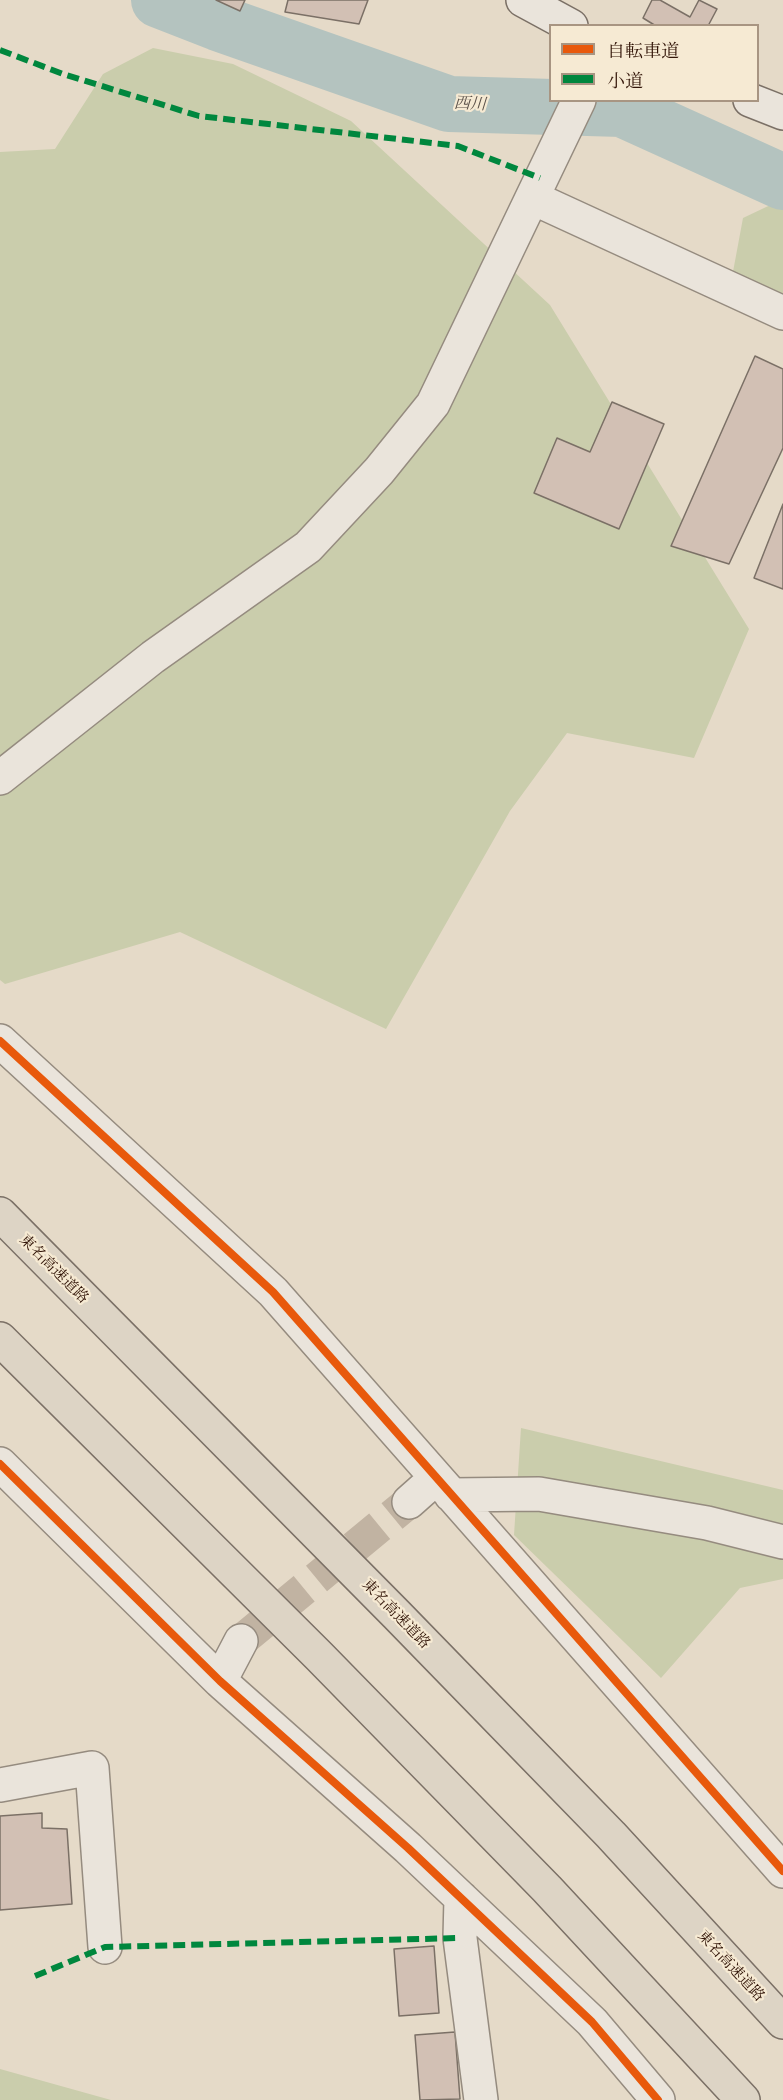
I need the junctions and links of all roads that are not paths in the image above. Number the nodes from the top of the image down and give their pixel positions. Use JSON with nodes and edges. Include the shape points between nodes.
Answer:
{"nodes":[{"id":1,"x":524,"y":0,"type":"edge"},
{"id":2,"x":567,"y":24,"type":"edge"},
{"id":3,"x":578,"y":102,"type":"edge"},
{"id":4,"x":755,"y":102,"type":"edge"},
{"id":5,"x":783,"y":113,"type":"edge"},
{"id":6,"x":536,"y":188,"type":"junction"},
{"id":7,"x":783,"y":313,"type":"edge"},
{"id":8,"x":0,"y":778,"type":"edge"},
{"id":9,"x":0,"y":1041,"type":"edge"},
{"id":10,"x":0,"y":1214,"type":"edge"},
{"id":11,"x":0,"y":1339,"type":"edge"},
{"id":12,"x":0,"y":1464,"type":"edge"},
{"id":13,"x":444,"y":1486,"type":"junction"},
{"id":14,"x":409,"y":1502,"type":"tunnel mouth"},
{"id":15,"x":783,"y":1542,"type":"edge"},
{"id":16,"x":241,"y":1641,"type":"tunnel mouth"},
{"id":17,"x":220,"y":1681,"type":"junction"},
{"id":18,"x":0,"y":1785,"type":"edge"},
{"id":19,"x":783,"y":1872,"type":"edge"},
{"id":20,"x":461,"y":1898,"type":"junction"},
{"id":21,"x":105,"y":1947,"type":"dead end"},
{"id":22,"x":783,"y":2022,"type":"edge"},
{"id":23,"x":481,"y":2100,"type":"edge"},
{"id":24,"x":658,"y":2100,"type":"edge"},
{"id":25,"x":744,"y":2100,"type":"edge"}],
"edges":[{"from":1,"to":2,"type":"street"},
{"from":3,"to":6,"type":"street"},
{"from":4,"to":5,"type":"street"},
{"from":6,"to":7,"type":"street"},
{"from":6,"to":8,"type":"street","via":[[433,404],[363,488],[308,547],[153,657]]},
{"from":9,"to":13,"type":"street","via":[[273,1292]]},
{"from":10,"to":22,"type":"highway","name":"東名高速道路","via":[[611,1835]]},
{"from":11,"to":25,"type":"highway","via":[[320,1656],[547,1889]]},
{"from":12,"to":17,"type":"street"},
{"from":13,"to":14,"type":"street"},
{"from":13,"to":15,"type":"street","via":[[539,1494],[707,1523]]},
{"from":13,"to":19,"type":"street"},
{"from":16,"to":17,"type":"street"},
{"from":17,"to":20,"type":"street"},
{"from":18,"to":21,"type":"street","via":[[92,1768]]},
{"from":20,"to":23,"type":"street","via":[[460,1938]]},
{"from":20,"to":24,"type":"street","via":[[592,2022]]}]}
